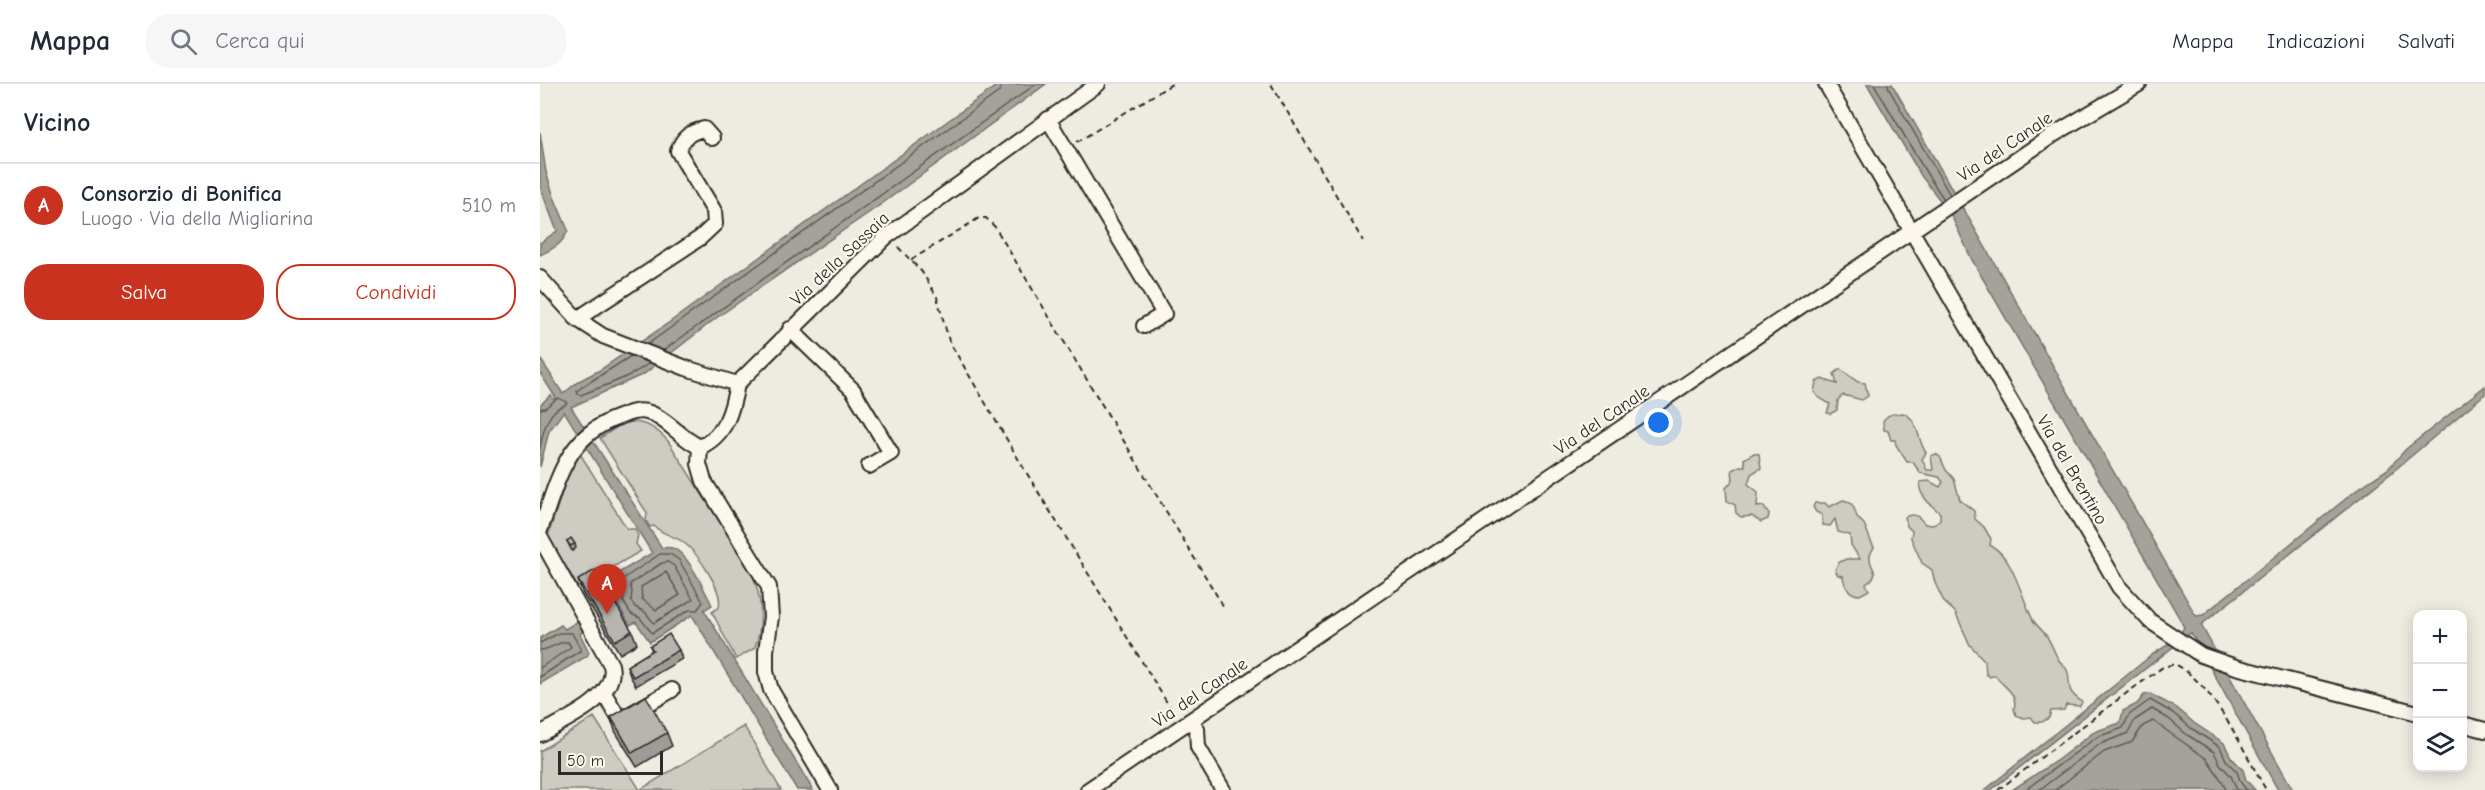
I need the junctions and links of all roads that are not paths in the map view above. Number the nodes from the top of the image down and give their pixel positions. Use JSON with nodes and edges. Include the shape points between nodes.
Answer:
{"nodes":[{"id":1,"x":1098,"y":84,"type":"edge"},
{"id":2,"x":1826,"y":84,"type":"edge"},
{"id":3,"x":2139,"y":84,"type":"edge"},
{"id":4,"x":1048,"y":119,"type":"junction"},
{"id":5,"x":712,"y":138,"type":"dead end"},
{"id":6,"x":1912,"y":231,"type":"junction"},
{"id":7,"x":540,"y":278,"type":"edge"},
{"id":8,"x":577,"y":319,"type":"junction"},
{"id":9,"x":1144,"y":326,"type":"dead end"},
{"id":10,"x":790,"y":329,"type":"junction"},
{"id":11,"x":737,"y":384,"type":"junction"},
{"id":12,"x":700,"y":447,"type":"junction"},
{"id":13,"x":869,"y":466,"type":"dead end"},
{"id":14,"x":540,"y":530,"type":"edge"},
{"id":15,"x":540,"y":537,"type":"edge"},
{"id":16,"x":672,"y":690,"type":"dead end"},
{"id":17,"x":604,"y":693,"type":"junction"},
{"id":18,"x":2413,"y":712,"type":"edge"},
{"id":19,"x":1186,"y":724,"type":"junction"},
{"id":20,"x":2467,"y":725,"type":"edge"},
{"id":21,"x":2485,"y":730,"type":"edge"},
{"id":22,"x":540,"y":734,"type":"edge"},
{"id":23,"x":830,"y":790,"type":"edge"},
{"id":24,"x":1088,"y":790,"type":"edge"},
{"id":25,"x":1223,"y":790,"type":"edge"}],
"edges":[{"from":1,"to":4,"type":"street","name":"Via della Sassaia"},
{"from":2,"to":6,"type":"street","name":"Via del Brentino"},
{"from":3,"to":6,"type":"street","name":"Via del Canale","via":[[2053,135]]},
{"from":4,"to":9,"type":"street","via":[[1164,314]]},
{"from":4,"to":10,"type":"street","name":"Via della Sassaia","via":[[886,237]]},
{"from":5,"to":8,"type":"street","via":[[704,129],[692,132],[681,141],[678,151],[714,211],[715,224],[700,238]]},
{"from":6,"to":18,"type":"street","name":"Via del Brentino","via":[[2119,587],[2150,621],[2201,655],[2236,668]]},
{"from":6,"to":19,"type":"street","name":"Via del Canale"},
{"from":7,"to":8,"type":"street"},
{"from":8,"to":11,"type":"street","via":[[603,336]]},
{"from":10,"to":11,"type":"street","name":"Via della Sassaia"},
{"from":10,"to":13,"type":"street","via":[[853,390],[891,453]]},
{"from":11,"to":12,"type":"street","via":[[732,410],[721,433]]},
{"from":12,"to":14,"type":"street","via":[[652,414],[641,411],[608,421],[578,442],[568,457]]},
{"from":12,"to":23,"type":"street","via":[[704,481],[769,588],[766,672],[771,690]]},
{"from":15,"to":17,"type":"street","via":[[612,666],[613,676]]},
{"from":16,"to":17,"type":"street","via":[[620,720]]},
{"from":17,"to":22,"type":"street"},
{"from":19,"to":24,"type":"street","name":"Via del Canale"},
{"from":19,"to":25,"type":"street","via":[[1197,729],[1198,747]]},
{"from":20,"to":21,"type":"street"}]}
